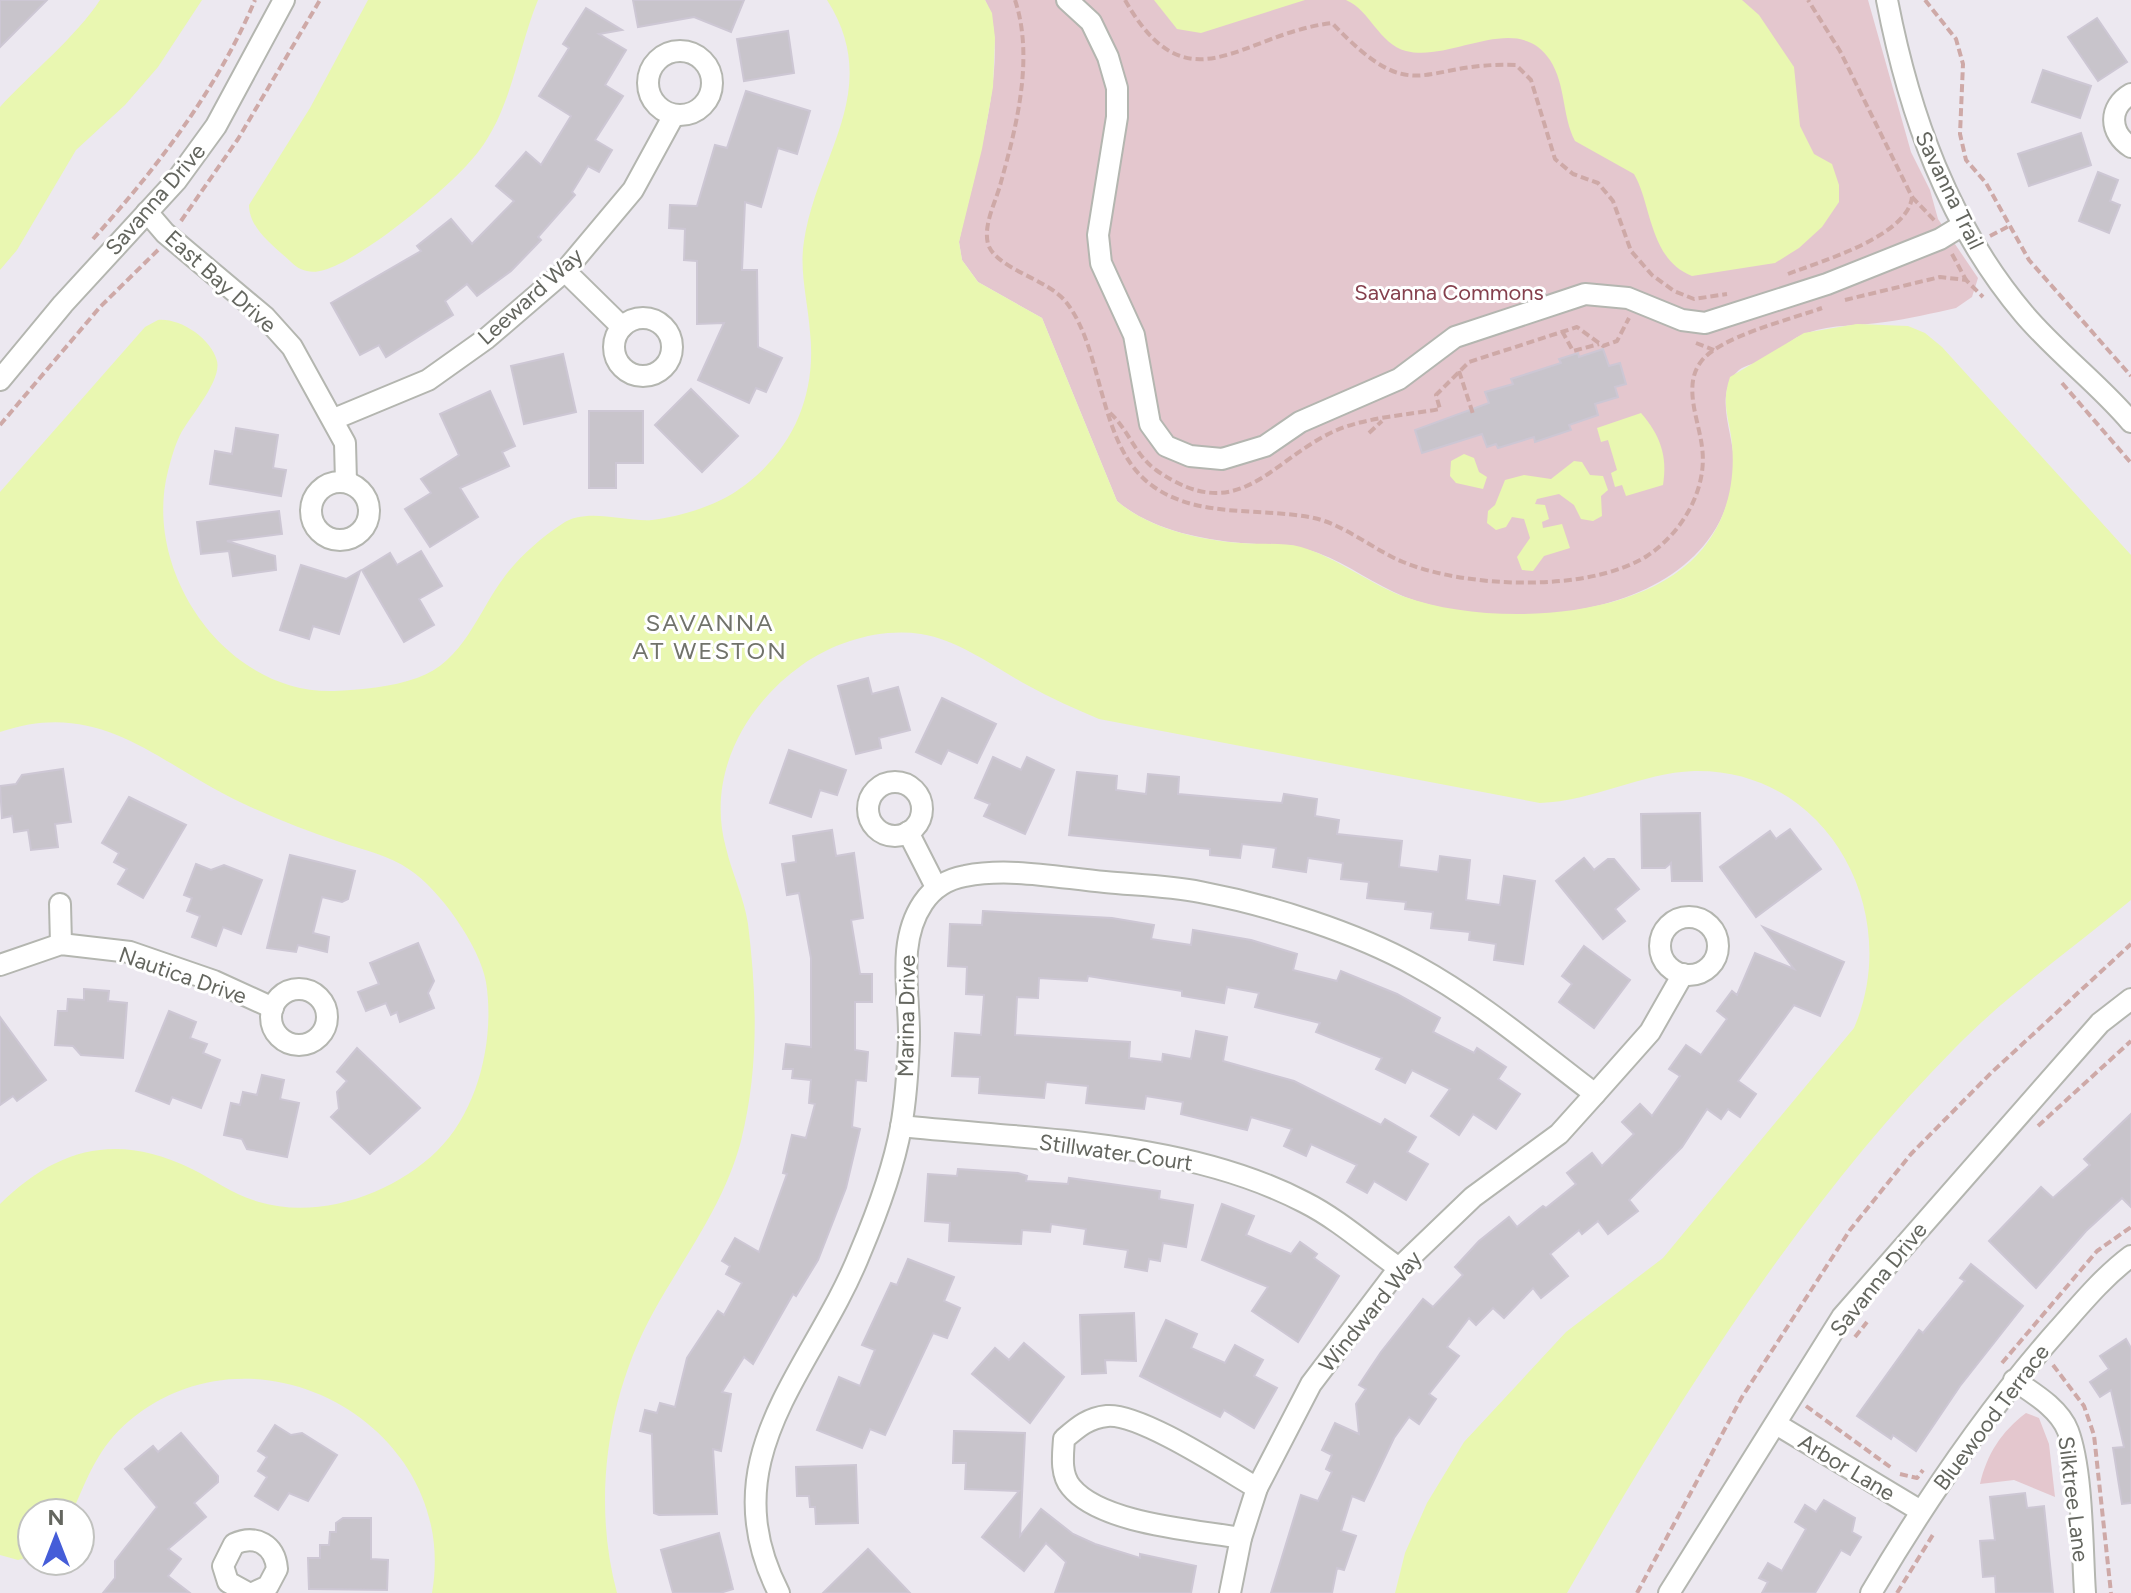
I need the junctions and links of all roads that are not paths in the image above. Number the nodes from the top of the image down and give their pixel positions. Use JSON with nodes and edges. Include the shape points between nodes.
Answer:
{"nodes":[{"id":1,"x":284,"y":0,"type":"edge"},
{"id":2,"x":1067,"y":0,"type":"edge"},
{"id":3,"x":1887,"y":0,"type":"edge"},
{"id":4,"x":2131,"y":94,"type":"edge"},
{"id":5,"x":674,"y":115,"type":"dead end"},
{"id":6,"x":2131,"y":147,"type":"edge"},
{"id":7,"x":147,"y":212,"type":"junction"},
{"id":8,"x":1963,"y":225,"type":"junction"},
{"id":9,"x":565,"y":271,"type":"junction"},
{"id":10,"x":622,"y":327,"type":"dead end"},
{"id":11,"x":0,"y":380,"type":"edge"},
{"id":12,"x":334,"y":419,"type":"junction"},
{"id":13,"x":2131,"y":422,"type":"edge"},
{"id":14,"x":346,"y":482,"type":"dead end"},
{"id":15,"x":908,"y":832,"type":"dead end"},
{"id":16,"x":936,"y":887,"type":"junction"},
{"id":17,"x":60,"y":904,"type":"dead end"},
{"id":18,"x":61,"y":944,"type":"junction"},
{"id":19,"x":0,"y":965,"type":"edge"},
{"id":20,"x":1683,"y":974,"type":"dead end"},
{"id":21,"x":2131,"y":999,"type":"edge"},
{"id":22,"x":273,"y":1008,"type":"dead end"},
{"id":23,"x":1595,"y":1094,"type":"junction"},
{"id":24,"x":901,"y":1126,"type":"junction"},
{"id":25,"x":2131,"y":1256,"type":"edge"},
{"id":26,"x":1399,"y":1268,"type":"junction"},
{"id":27,"x":2006,"y":1373,"type":"junction"},
{"id":28,"x":1776,"y":1424,"type":"junction"},
{"id":29,"x":1257,"y":1488,"type":"junction"},
{"id":30,"x":1919,"y":1510,"type":"junction"},
{"id":31,"x":1241,"y":1538,"type":"junction"},
{"id":32,"x":779,"y":1593,"type":"edge"},
{"id":33,"x":1230,"y":1593,"type":"edge"},
{"id":34,"x":1669,"y":1593,"type":"edge"},
{"id":35,"x":1871,"y":1593,"type":"edge"},
{"id":36,"x":2085,"y":1593,"type":"edge"}],
"edges":[{"from":1,"to":7,"type":"street","name":"Savanna Drive","via":[[216,126]]},
{"from":2,"to":8,"type":"street","via":[[1091,22],[1117,88],[1098,235],[1101,263],[1134,335],[1150,424],[1166,446],[1190,456],[1222,459],[1265,446],[1300,422],[1399,379],[1455,337],[1585,294],[1628,298],[1682,320],[1705,323],[1827,284]]},
{"from":3,"to":8,"type":"street","name":"Savanna Trail","via":[[1916,121]]},
{"from":4,"to":6,"type":"street","via":[[2113,116],[2117,134]]},
{"from":5,"to":9,"type":"street","name":"Leeward Way","via":[[633,190]]},
{"from":7,"to":11,"type":"street","name":"Savanna Drive"},
{"from":7,"to":12,"type":"street","name":"East Bay Drive","via":[[265,317],[292,347]]},
{"from":8,"to":13,"type":"street","name":"Savanna Trail","via":[[2024,315]]},
{"from":9,"to":10,"type":"street"},
{"from":9,"to":12,"type":"street","name":"Leeward Way","via":[[428,380]]},
{"from":12,"to":14,"type":"street","name":"East Bay Drive","via":[[345,443]]},
{"from":15,"to":16,"type":"street"},
{"from":16,"to":23,"type":"street","via":[[964,876],[1012,873],[1199,892],[1315,924],[1414,965],[1486,1011]]},
{"from":16,"to":24,"type":"street","name":"Marina Drive","via":[[912,924],[907,953],[909,1039]]},
{"from":17,"to":18,"type":"street"},
{"from":18,"to":19,"type":"street","name":"Nautica Drive"},
{"from":18,"to":22,"type":"street","name":"Nautica Drive","via":[[130,952]]},
{"from":20,"to":23,"type":"street","name":"Windward Way","via":[[1650,1032]]},
{"from":21,"to":28,"type":"street","name":"Savanna Drive","via":[[2100,1023],[1842,1317]]},
{"from":23,"to":26,"type":"street","name":"Windward Way","via":[[1559,1134],[1473,1197]]},
{"from":24,"to":26,"type":"street","name":"Stillwater Court","via":[[1159,1154],[1236,1172],[1306,1202]]},
{"from":24,"to":32,"type":"street","name":"Marina Drive","via":[[882,1200],[854,1269],[787,1390],[762,1451],[753,1514]]},
{"from":25,"to":27,"type":"street","name":"Bluewood Terrace"},
{"from":26,"to":29,"type":"street","name":"Windward Way","via":[[1311,1384]]},
{"from":27,"to":30,"type":"street","name":"Bluewood Terrace"},
{"from":27,"to":36,"type":"street","name":"Silktree Lane","via":[[2048,1404],[2068,1430]]},
{"from":28,"to":30,"type":"street","name":"Arbor Lane"},
{"from":28,"to":34,"type":"street","name":"Savanna Drive"},
{"from":29,"to":31,"type":"street","name":"Windward Way"},
{"from":29,"to":31,"type":"street","via":[[1150,1427],[1110,1415],[1084,1422],[1064,1439],[1063,1465],[1070,1486],[1094,1504],[1133,1519]]},
{"from":30,"to":35,"type":"street","name":"Bluewood Terrace"},
{"from":31,"to":33,"type":"street","name":"Windward Way"}]}
